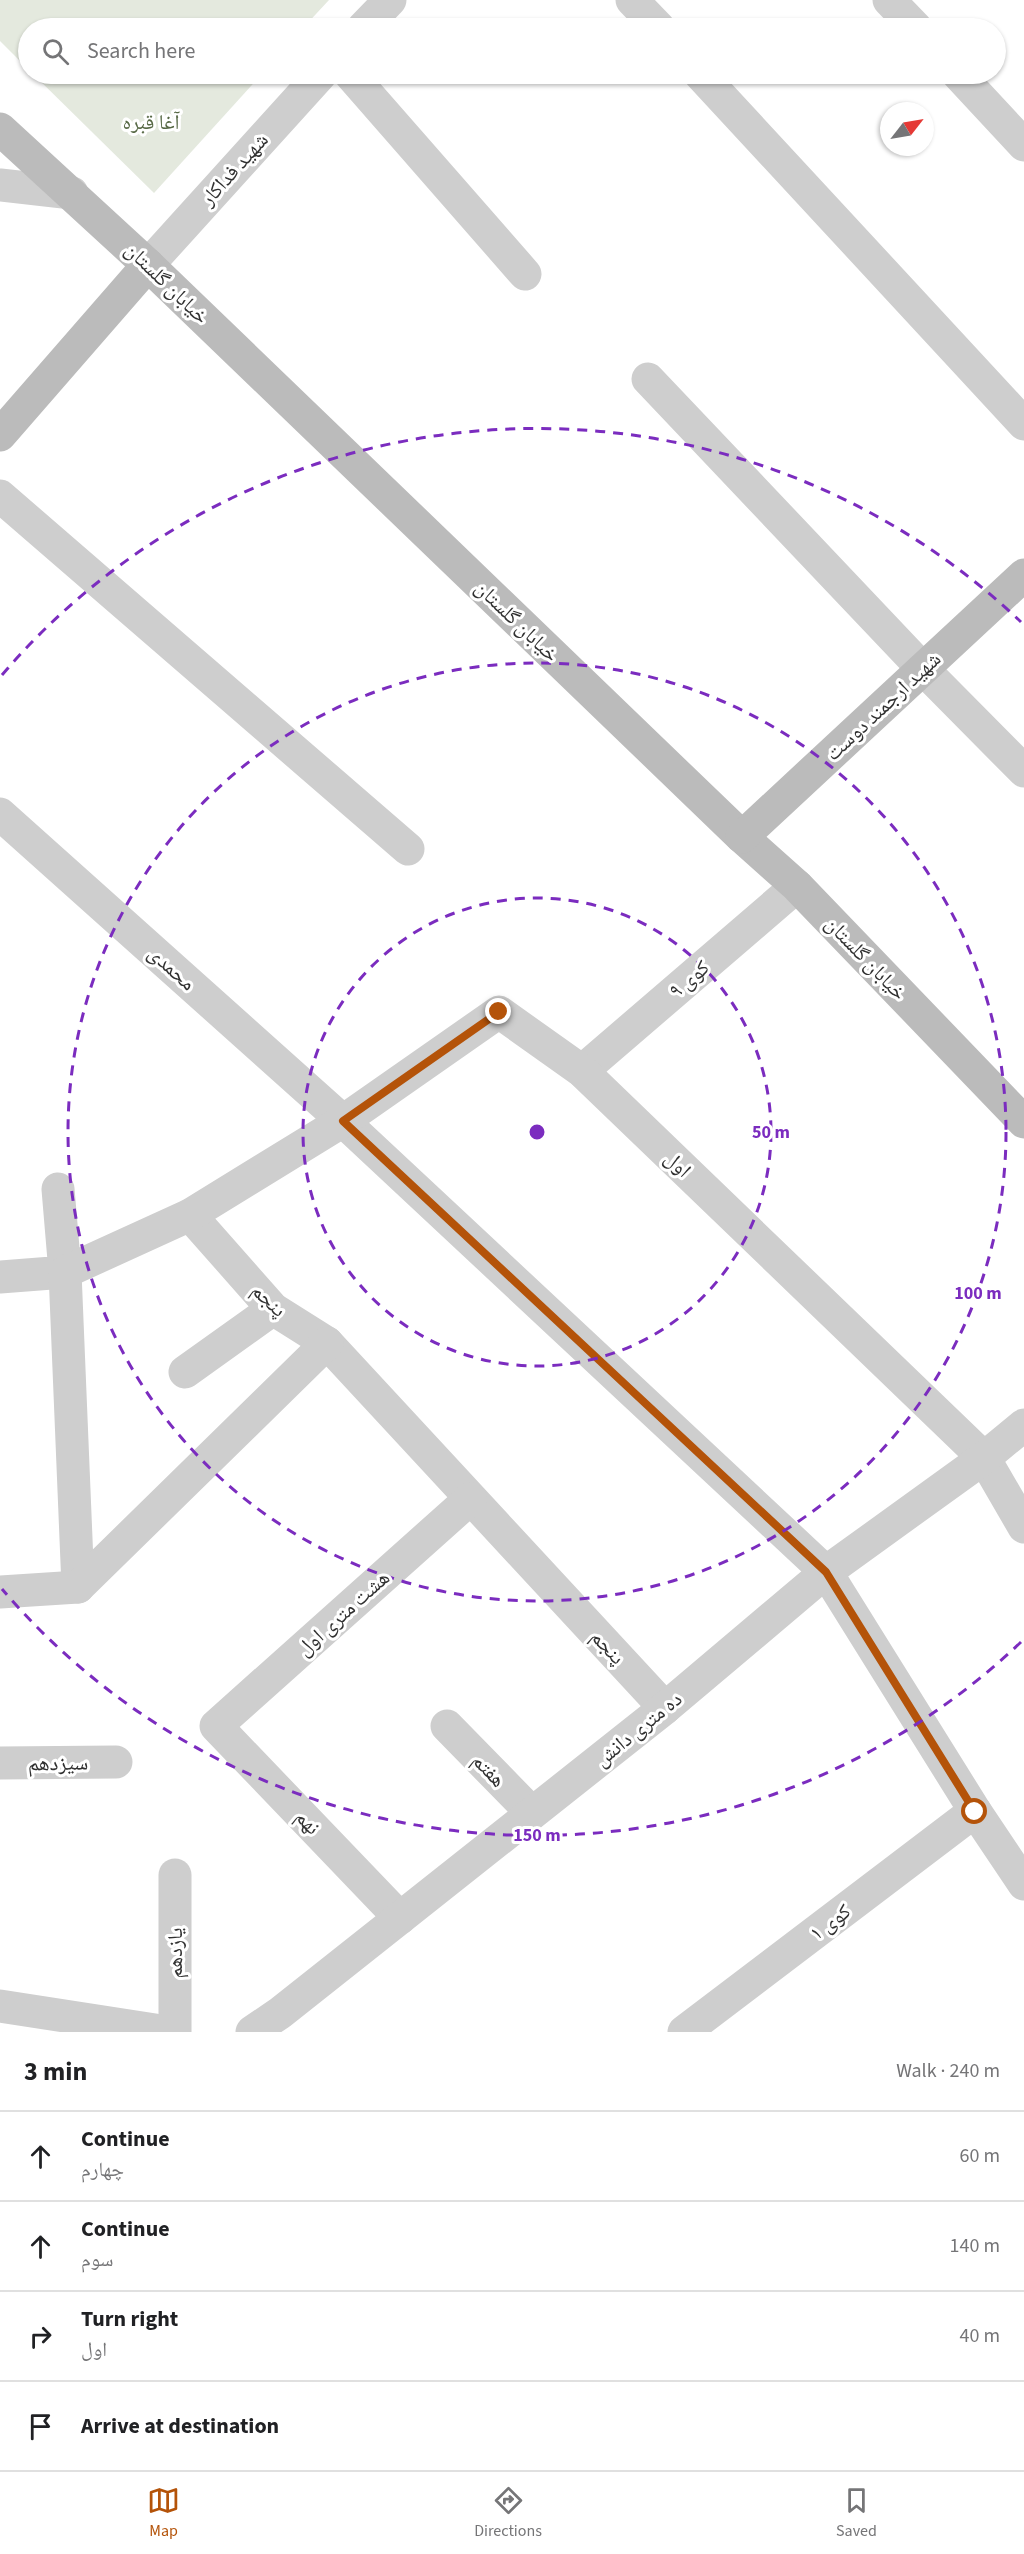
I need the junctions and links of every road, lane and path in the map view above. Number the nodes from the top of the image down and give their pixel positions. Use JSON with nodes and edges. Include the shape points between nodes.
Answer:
{"nodes":[{"id":1,"x":390,"y":0,"type":"edge"},
{"id":2,"x":632,"y":0,"type":"edge"},
{"id":3,"x":889,"y":0,"type":"edge"},
{"id":4,"x":373,"y":18,"type":"edge"},
{"id":5,"x":649,"y":18,"type":"edge"},
{"id":6,"x":906,"y":18,"type":"edge"},
{"id":7,"x":312,"y":84,"type":"edge"},
{"id":8,"x":359,"y":84,"type":"edge"},
{"id":9,"x":709,"y":84,"type":"edge"},
{"id":10,"x":967,"y":84,"type":"edge"},
{"id":11,"x":0,"y":129,"type":"edge"},
{"id":12,"x":1024,"y":145,"type":"edge"},
{"id":13,"x":0,"y":185,"type":"edge"},
{"id":14,"x":72,"y":193,"type":"junction"},
{"id":15,"x":148,"y":265,"type":"junction"},
{"id":16,"x":525,"y":274,"type":"dead end"},
{"id":17,"x":648,"y":380,"type":"dead end"},
{"id":18,"x":1024,"y":424,"type":"edge"},
{"id":19,"x":0,"y":435,"type":"edge"},
{"id":20,"x":0,"y":496,"type":"edge"},
{"id":21,"x":1024,"y":575,"type":"edge"},
{"id":22,"x":923,"y":669,"type":"junction"},
{"id":23,"x":1024,"y":771,"type":"edge"},
{"id":24,"x":0,"y":814,"type":"edge"},
{"id":25,"x":742,"y":837,"type":"junction"},
{"id":26,"x":408,"y":849,"type":"dead end"},
{"id":27,"x":797,"y":886,"type":"junction"},
{"id":28,"x":582,"y":1071,"type":"junction"},
{"id":29,"x":343,"y":1121,"type":"junction"},
{"id":30,"x":1024,"y":1122,"type":"edge"},
{"id":31,"x":58,"y":1188,"type":"dead end"},
{"id":32,"x":190,"y":1215,"type":"junction"},
{"id":33,"x":65,"y":1272,"type":"junction"},
{"id":34,"x":0,"y":1278,"type":"edge"},
{"id":35,"x":273,"y":1310,"type":"junction"},
{"id":36,"x":327,"y":1343,"type":"junction"},
{"id":37,"x":185,"y":1372,"type":"dead end"},
{"id":38,"x":1024,"y":1425,"type":"edge"},
{"id":39,"x":984,"y":1458,"type":"junction"},
{"id":40,"x":470,"y":1499,"type":"junction"},
{"id":41,"x":1024,"y":1527,"type":"edge"},
{"id":42,"x":826,"y":1572,"type":"junction"},
{"id":43,"x":78,"y":1587,"type":"junction"},
{"id":44,"x":0,"y":1592,"type":"edge"},
{"id":45,"x":664,"y":1708,"type":"junction"},
{"id":46,"x":216,"y":1726,"type":"joint"},
{"id":47,"x":447,"y":1726,"type":"dead end"},
{"id":48,"x":117,"y":1762,"type":"dead end"},
{"id":49,"x":0,"y":1763,"type":"edge"},
{"id":50,"x":975,"y":1812,"type":"junction"},
{"id":51,"x":532,"y":1813,"type":"junction"},
{"id":52,"x":175,"y":1875,"type":"dead end"},
{"id":53,"x":1024,"y":1884,"type":"edge"},
{"id":54,"x":400,"y":1918,"type":"junction"},
{"id":55,"x":0,"y":2006,"type":"edge"},
{"id":56,"x":55,"y":2023,"type":"edge"},
{"id":57,"x":168,"y":2032,"type":"edge"},
{"id":58,"x":175,"y":2032,"type":"edge"},
{"id":59,"x":252,"y":2032,"type":"edge"},
{"id":60,"x":684,"y":2032,"type":"edge"}],
"edges":[{"from":1,"to":4,"type":"street"},
{"from":2,"to":5,"type":"street"},
{"from":3,"to":6,"type":"street"},
{"from":7,"to":15,"type":"street","name":"شهید فداکار"},
{"from":8,"to":16,"type":"street"},
{"from":9,"to":18,"type":"street"},
{"from":10,"to":12,"type":"street"},
{"from":11,"to":14,"type":"main road","name":"خیابان گلستان"},
{"from":13,"to":14,"type":"street"},
{"from":14,"to":15,"type":"main road","name":"خیابان گلستان"},
{"from":15,"to":19,"type":"main road"},
{"from":15,"to":25,"type":"main road","name":"خیابان گلستان"},
{"from":17,"to":22,"type":"street"},
{"from":20,"to":26,"type":"street"},
{"from":21,"to":22,"type":"main road","name":"شهید ارجمند دوست"},
{"from":22,"to":23,"type":"street"},
{"from":22,"to":25,"type":"main road","name":"شهید ارجمند دوست"},
{"from":24,"to":29,"type":"street","name":"محمدی"},
{"from":25,"to":27,"type":"main road","name":"خیابان گلستان"},
{"from":27,"to":28,"type":"street","name":"کوی ۹"},
{"from":27,"to":30,"type":"main road","name":"خیابان گلستان"},
{"from":28,"to":29,"type":"street","name":"اول","via":[[499,1012]]},
{"from":28,"to":39,"type":"street","name":"اول"},
{"from":29,"to":32,"type":"street"},
{"from":29,"to":42,"type":"street","name":"محمدی"},
{"from":31,"to":33,"type":"street"},
{"from":32,"to":33,"type":"street"},
{"from":32,"to":35,"type":"street","name":"پنجم"},
{"from":33,"to":34,"type":"street"},
{"from":33,"to":43,"type":"street"},
{"from":35,"to":36,"type":"street","name":"پنجم"},
{"from":35,"to":37,"type":"street"},
{"from":36,"to":40,"type":"street","name":"پنجم"},
{"from":36,"to":43,"type":"street"},
{"from":38,"to":39,"type":"street","name":"ده متری دانش"},
{"from":39,"to":41,"type":"street","name":"اول"},
{"from":39,"to":42,"type":"street","name":"ده متری دانش"},
{"from":40,"to":45,"type":"street","name":"پنجم"},
{"from":40,"to":46,"type":"street","name":"هشت متری اول"},
{"from":42,"to":45,"type":"street","name":"ده متری دانش"},
{"from":42,"to":50,"type":"street","name":"محمدی"},
{"from":43,"to":44,"type":"street"},
{"from":45,"to":51,"type":"street","name":"ده متری دانش"},
{"from":46,"to":54,"type":"street","name":"نهم"},
{"from":47,"to":51,"type":"street","name":"هفتم"},
{"from":48,"to":49,"type":"street","name":"سیزدهم"},
{"from":50,"to":53,"type":"street","name":"محمدی"},
{"from":50,"to":60,"type":"street","name":"کوی ۱"},
{"from":51,"to":54,"type":"street","name":"ده متری دانش"},
{"from":52,"to":58,"type":"street","name":"یازدهم"},
{"from":54,"to":59,"type":"street","name":"ده متری دانش"},
{"from":55,"to":56,"type":"street"},
{"from":56,"to":57,"type":"street"}]}
